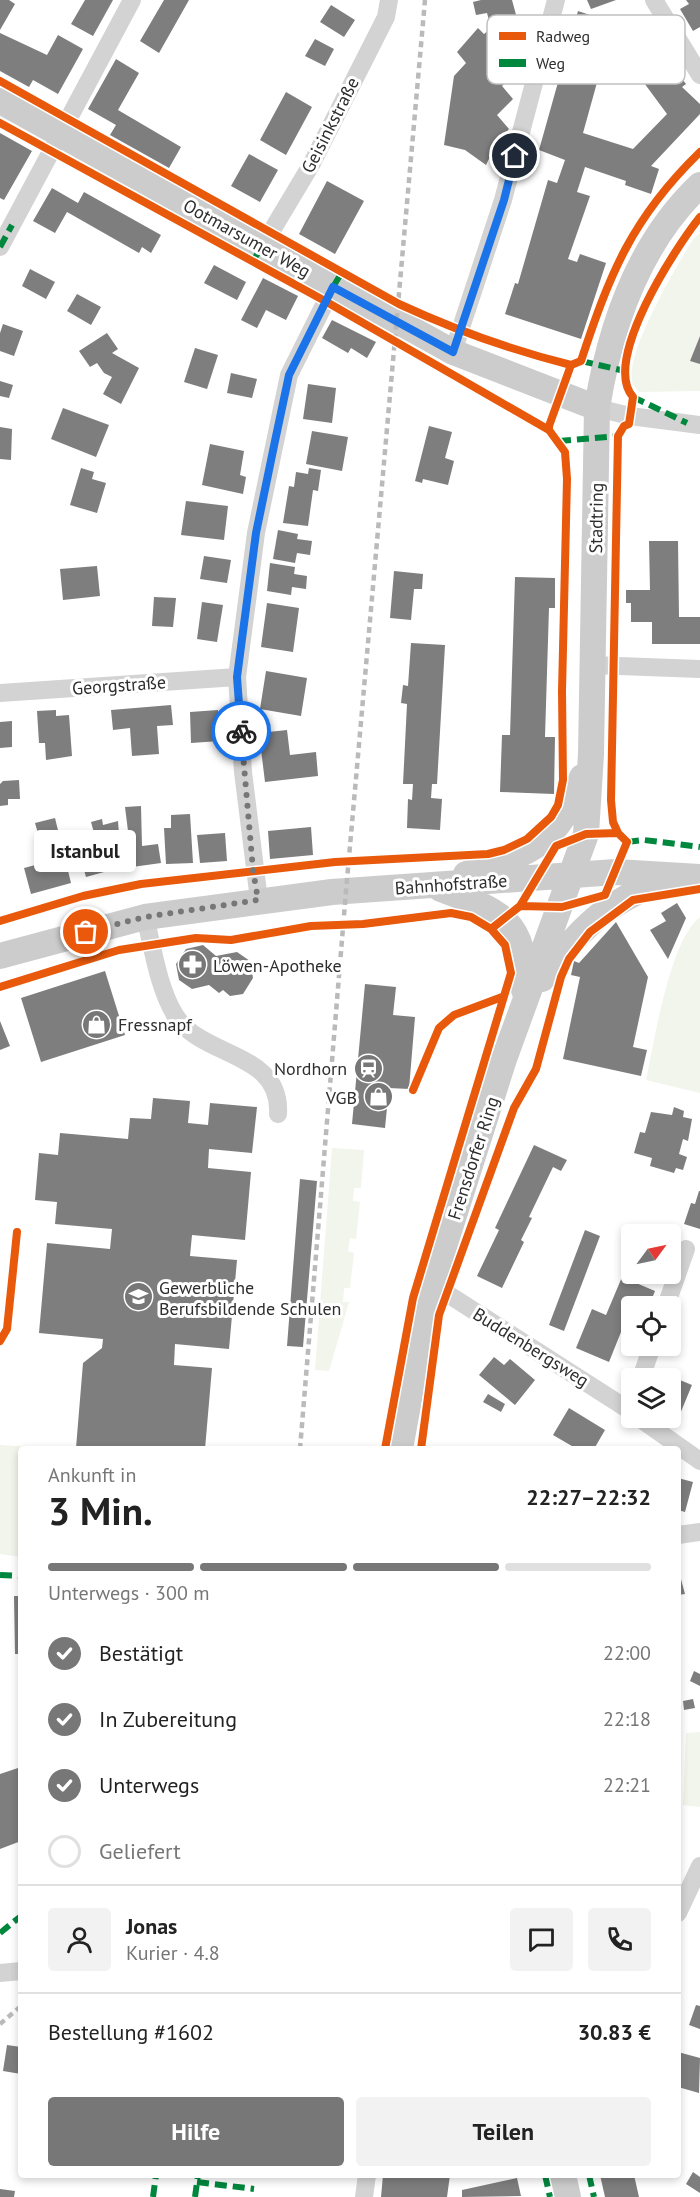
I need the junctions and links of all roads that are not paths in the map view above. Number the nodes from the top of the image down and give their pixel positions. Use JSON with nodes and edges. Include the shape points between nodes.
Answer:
{"nodes":[{"id":1,"x":132,"y":0,"type":"edge"},
{"id":2,"x":389,"y":0,"type":"edge"},
{"id":3,"x":556,"y":0,"type":"edge"},
{"id":4,"x":654,"y":0,"type":"edge"},
{"id":5,"x":552,"y":15,"type":"edge"},
{"id":6,"x":663,"y":15,"type":"edge"},
{"id":7,"x":685,"y":51,"type":"edge"},
{"id":8,"x":700,"y":75,"type":"edge"},
{"id":9,"x":534,"y":84,"type":"edge"},
{"id":10,"x":0,"y":101,"type":"edge"},
{"id":11,"x":60,"y":134,"type":"junction"},
{"id":12,"x":700,"y":185,"type":"edge"},
{"id":13,"x":262,"y":247,"type":"junction"},
{"id":14,"x":0,"y":248,"type":"edge"},
{"id":15,"x":333,"y":287,"type":"junction"},
{"id":16,"x":453,"y":352,"type":"junction"},
{"id":17,"x":597,"y":408,"type":"junction"},
{"id":18,"x":700,"y":425,"type":"edge"},
{"id":19,"x":592,"y":665,"type":"junction"},
{"id":20,"x":700,"y":669,"type":"edge"},
{"id":21,"x":237,"y":677,"type":"junction"},
{"id":22,"x":0,"y":693,"type":"edge"},
{"id":23,"x":591,"y":754,"type":"junction"},
{"id":24,"x":673,"y":875,"type":"junction"},
{"id":25,"x":573,"y":876,"type":"junction"},
{"id":26,"x":700,"y":877,"type":"edge"},
{"id":27,"x":433,"y":885,"type":"junction"},
{"id":28,"x":258,"y":900,"type":"junction"},
{"id":29,"x":145,"y":917,"type":"junction"},
{"id":30,"x":0,"y":956,"type":"edge"},
{"id":31,"x":524,"y":1001,"type":"junction"},
{"id":32,"x":278,"y":1114,"type":"dead end"},
{"id":33,"x":686,"y":1249,"type":"dead end"},
{"id":34,"x":432,"y":1284,"type":"junction"},
{"id":35,"x":670,"y":1296,"type":"edge"},
{"id":36,"x":621,"y":1404,"type":"edge"},
{"id":37,"x":655,"y":1428,"type":"edge"},
{"id":38,"x":401,"y":1446,"type":"edge"},
{"id":39,"x":679,"y":1446,"type":"edge"},
{"id":40,"x":681,"y":1447,"type":"edge"},
{"id":41,"x":700,"y":1461,"type":"edge"},
{"id":42,"x":700,"y":1532,"type":"edge"},
{"id":43,"x":681,"y":1535,"type":"edge"},
{"id":44,"x":700,"y":1866,"type":"edge"},
{"id":45,"x":695,"y":1890,"type":"edge"},
{"id":46,"x":681,"y":1909,"type":"edge"},
{"id":47,"x":18,"y":1971,"type":"edge"},
{"id":48,"x":0,"y":1973,"type":"edge"},
{"id":49,"x":367,"y":2178,"type":"edge"},
{"id":50,"x":564,"y":2178,"type":"edge"},
{"id":51,"x":364,"y":2197,"type":"edge"},
{"id":52,"x":568,"y":2197,"type":"edge"}],
"edges":[{"from":1,"to":11,"type":"street"},
{"from":2,"to":13,"type":"street","name":"Geisinkstraße","via":[[386,17],[311,165]]},
{"from":3,"to":5,"type":"street"},
{"from":4,"to":6,"type":"street"},
{"from":7,"to":8,"type":"street"},
{"from":9,"to":16,"type":"street","via":[[504,200]]},
{"from":10,"to":11,"type":"street","name":"Ootmarsumer Weg"},
{"from":11,"to":13,"type":"street","name":"Ootmarsumer Weg"},
{"from":11,"to":14,"type":"street"},
{"from":12,"to":17,"type":"street","name":"Stadtring","via":[[661,232],[637,272],[606,357]]},
{"from":13,"to":15,"type":"street","name":"Ootmarsumer Weg"},
{"from":15,"to":16,"type":"street","name":"Ootmarsumer Weg"},
{"from":15,"to":21,"type":"street","via":[[289,375],[256,533]]},
{"from":16,"to":17,"type":"street","name":"Ootmarsumer Weg"},
{"from":17,"to":18,"type":"street"},
{"from":17,"to":19,"type":"street","name":"Stadtring"},
{"from":19,"to":20,"type":"street"},
{"from":19,"to":23,"type":"street","name":"Stadtring"},
{"from":21,"to":22,"type":"street","name":"Georgstraße"},
{"from":21,"to":28,"type":"street"},
{"from":23,"to":25,"type":"street","name":"Stadtring","via":[[586,834]]},
{"from":23,"to":27,"type":"street","via":[[570,809],[548,837],[520,856]]},
{"from":24,"to":25,"type":"street","name":"Bahnhofstraße","via":[[616,872]]},
{"from":24,"to":26,"type":"street","name":"Bahnhofstraße"},
{"from":24,"to":31,"type":"street","via":[[629,894],[593,918]]},
{"from":25,"to":27,"type":"street","name":"Bahnhofstraße"},
{"from":25,"to":31,"type":"street","name":"Frensdorfer Ring"},
{"from":27,"to":28,"type":"street","name":"Bahnhofstraße"},
{"from":27,"to":31,"type":"street","via":[[489,908],[515,933],[523,950]]},
{"from":28,"to":29,"type":"street","name":"Bahnhofstraße"},
{"from":29,"to":30,"type":"street","name":"Bahnhofstraße"},
{"from":29,"to":32,"type":"street","via":[[175,1015],[204,1041],[263,1073],[274,1085]]},
{"from":31,"to":34,"type":"street","name":"Frensdorfer Ring"},
{"from":33,"to":35,"type":"street"},
{"from":34,"to":36,"type":"street","name":"Buddenbergsweg"},
{"from":34,"to":38,"type":"street","name":"Frensdorfer Ring"},
{"from":37,"to":39,"type":"street","name":"Buddenbergsweg"},
{"from":40,"to":41,"type":"street","name":"Buddenbergsweg"},
{"from":42,"to":43,"type":"street"},
{"from":44,"to":45,"type":"street"},
{"from":45,"to":46,"type":"street"},
{"from":47,"to":48,"type":"street"},
{"from":49,"to":51,"type":"street"},
{"from":50,"to":52,"type":"street"}]}
